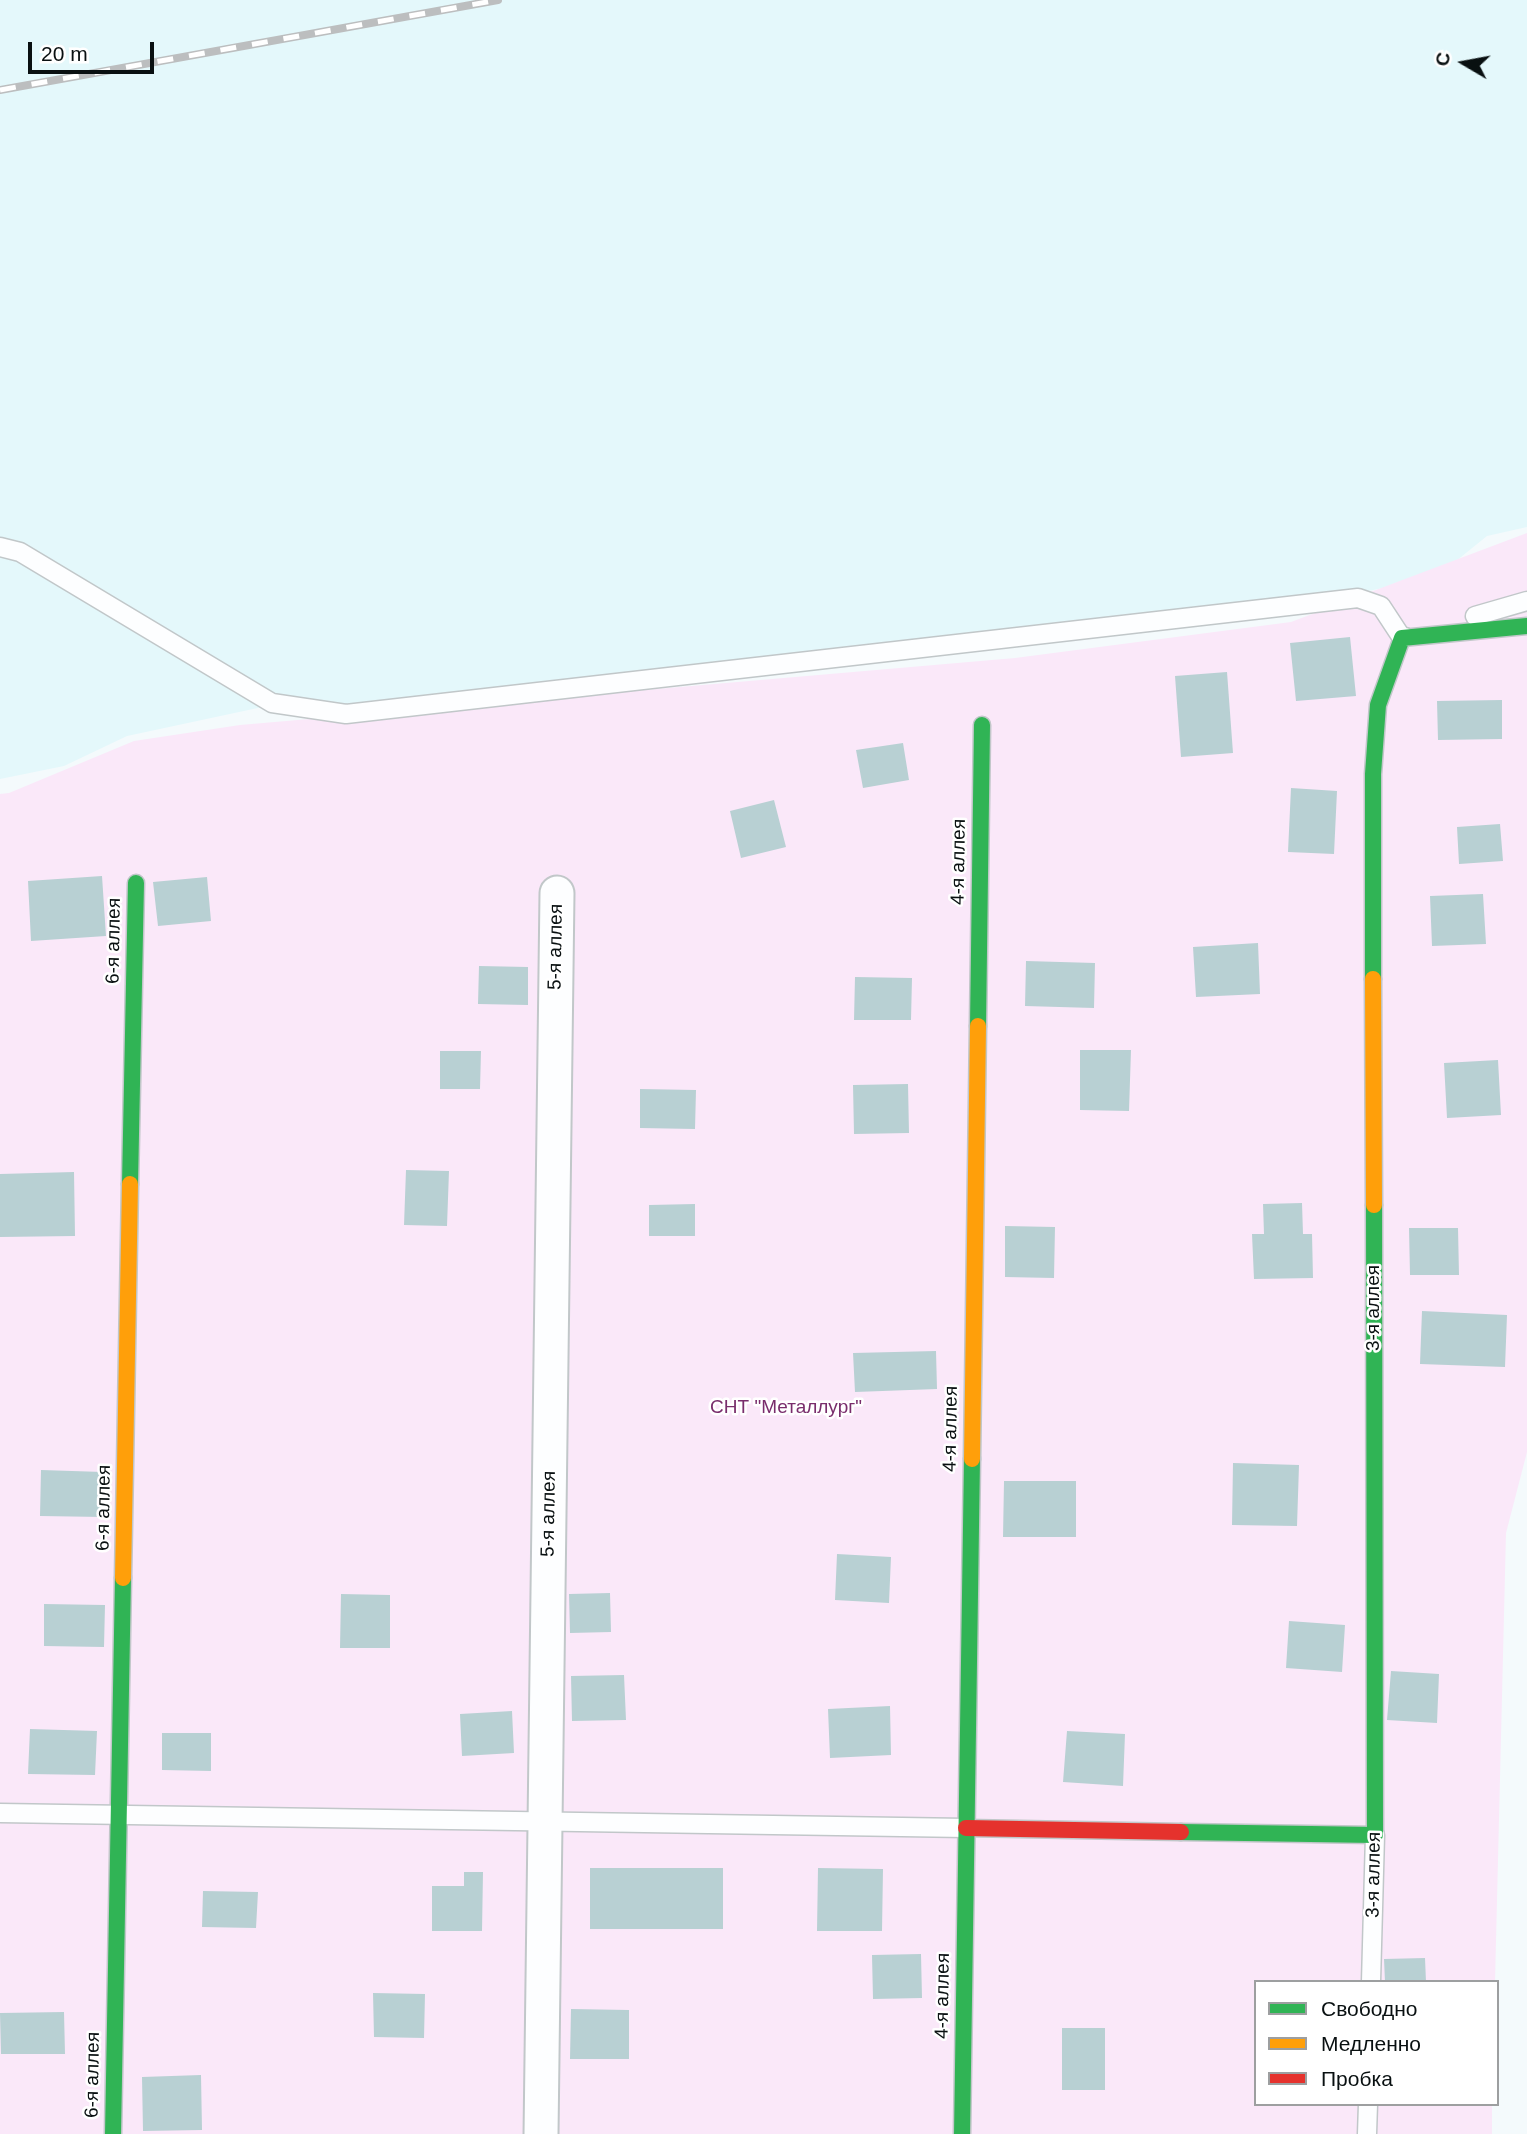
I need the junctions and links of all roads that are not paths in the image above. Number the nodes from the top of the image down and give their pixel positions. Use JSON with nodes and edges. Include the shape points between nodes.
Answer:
{"nodes":[{"id":1,"x":0,"y":547,"type":"edge"},
{"id":2,"x":1527,"y":601,"type":"edge"},
{"id":3,"x":1527,"y":626,"type":"edge"},
{"id":4,"x":1402,"y":638,"type":"junction"},
{"id":5,"x":982,"y":725,"type":"dead end"},
{"id":6,"x":136,"y":883,"type":"dead end"},
{"id":7,"x":557,"y":894,"type":"dead end"},
{"id":8,"x":0,"y":1813,"type":"edge"},
{"id":9,"x":119,"y":1815,"type":"junction"},
{"id":10,"x":545,"y":1821,"type":"junction"},
{"id":11,"x":966,"y":1828,"type":"junction"},
{"id":12,"x":1375,"y":1835,"type":"junction"},
{"id":13,"x":1371,"y":1980,"type":"edge"},
{"id":14,"x":1368,"y":2106,"type":"edge"},
{"id":15,"x":113,"y":2134,"type":"edge"},
{"id":16,"x":541,"y":2134,"type":"edge"},
{"id":17,"x":962,"y":2134,"type":"edge"},
{"id":18,"x":1367,"y":2134,"type":"edge"}],
"edges":[{"from":1,"to":4,"type":"lane","via":[[20,552],[272,704],[346,713],[1358,598],[1381,606]]},
{"from":2,"to":4,"type":"lane"},
{"from":3,"to":4,"type":"street"},
{"from":4,"to":12,"type":"street","name":"3-я аллея","via":[[1378,705],[1373,774]]},
{"from":5,"to":11,"type":"street","name":"4-я аллея"},
{"from":6,"to":9,"type":"street","name":"6-я аллея"},
{"from":7,"to":10,"type":"street","name":"5-я аллея"},
{"from":8,"to":9,"type":"lane"},
{"from":9,"to":10,"type":"lane"},
{"from":9,"to":15,"type":"street","name":"6-я аллея"},
{"from":10,"to":11,"type":"lane"},
{"from":10,"to":16,"type":"street","name":"5-я аллея"},
{"from":11,"to":12,"type":"street"},
{"from":11,"to":17,"type":"street","name":"4-я аллея"},
{"from":12,"to":13,"type":"lane","name":"3-я аллея"},
{"from":14,"to":18,"type":"lane"}]}
